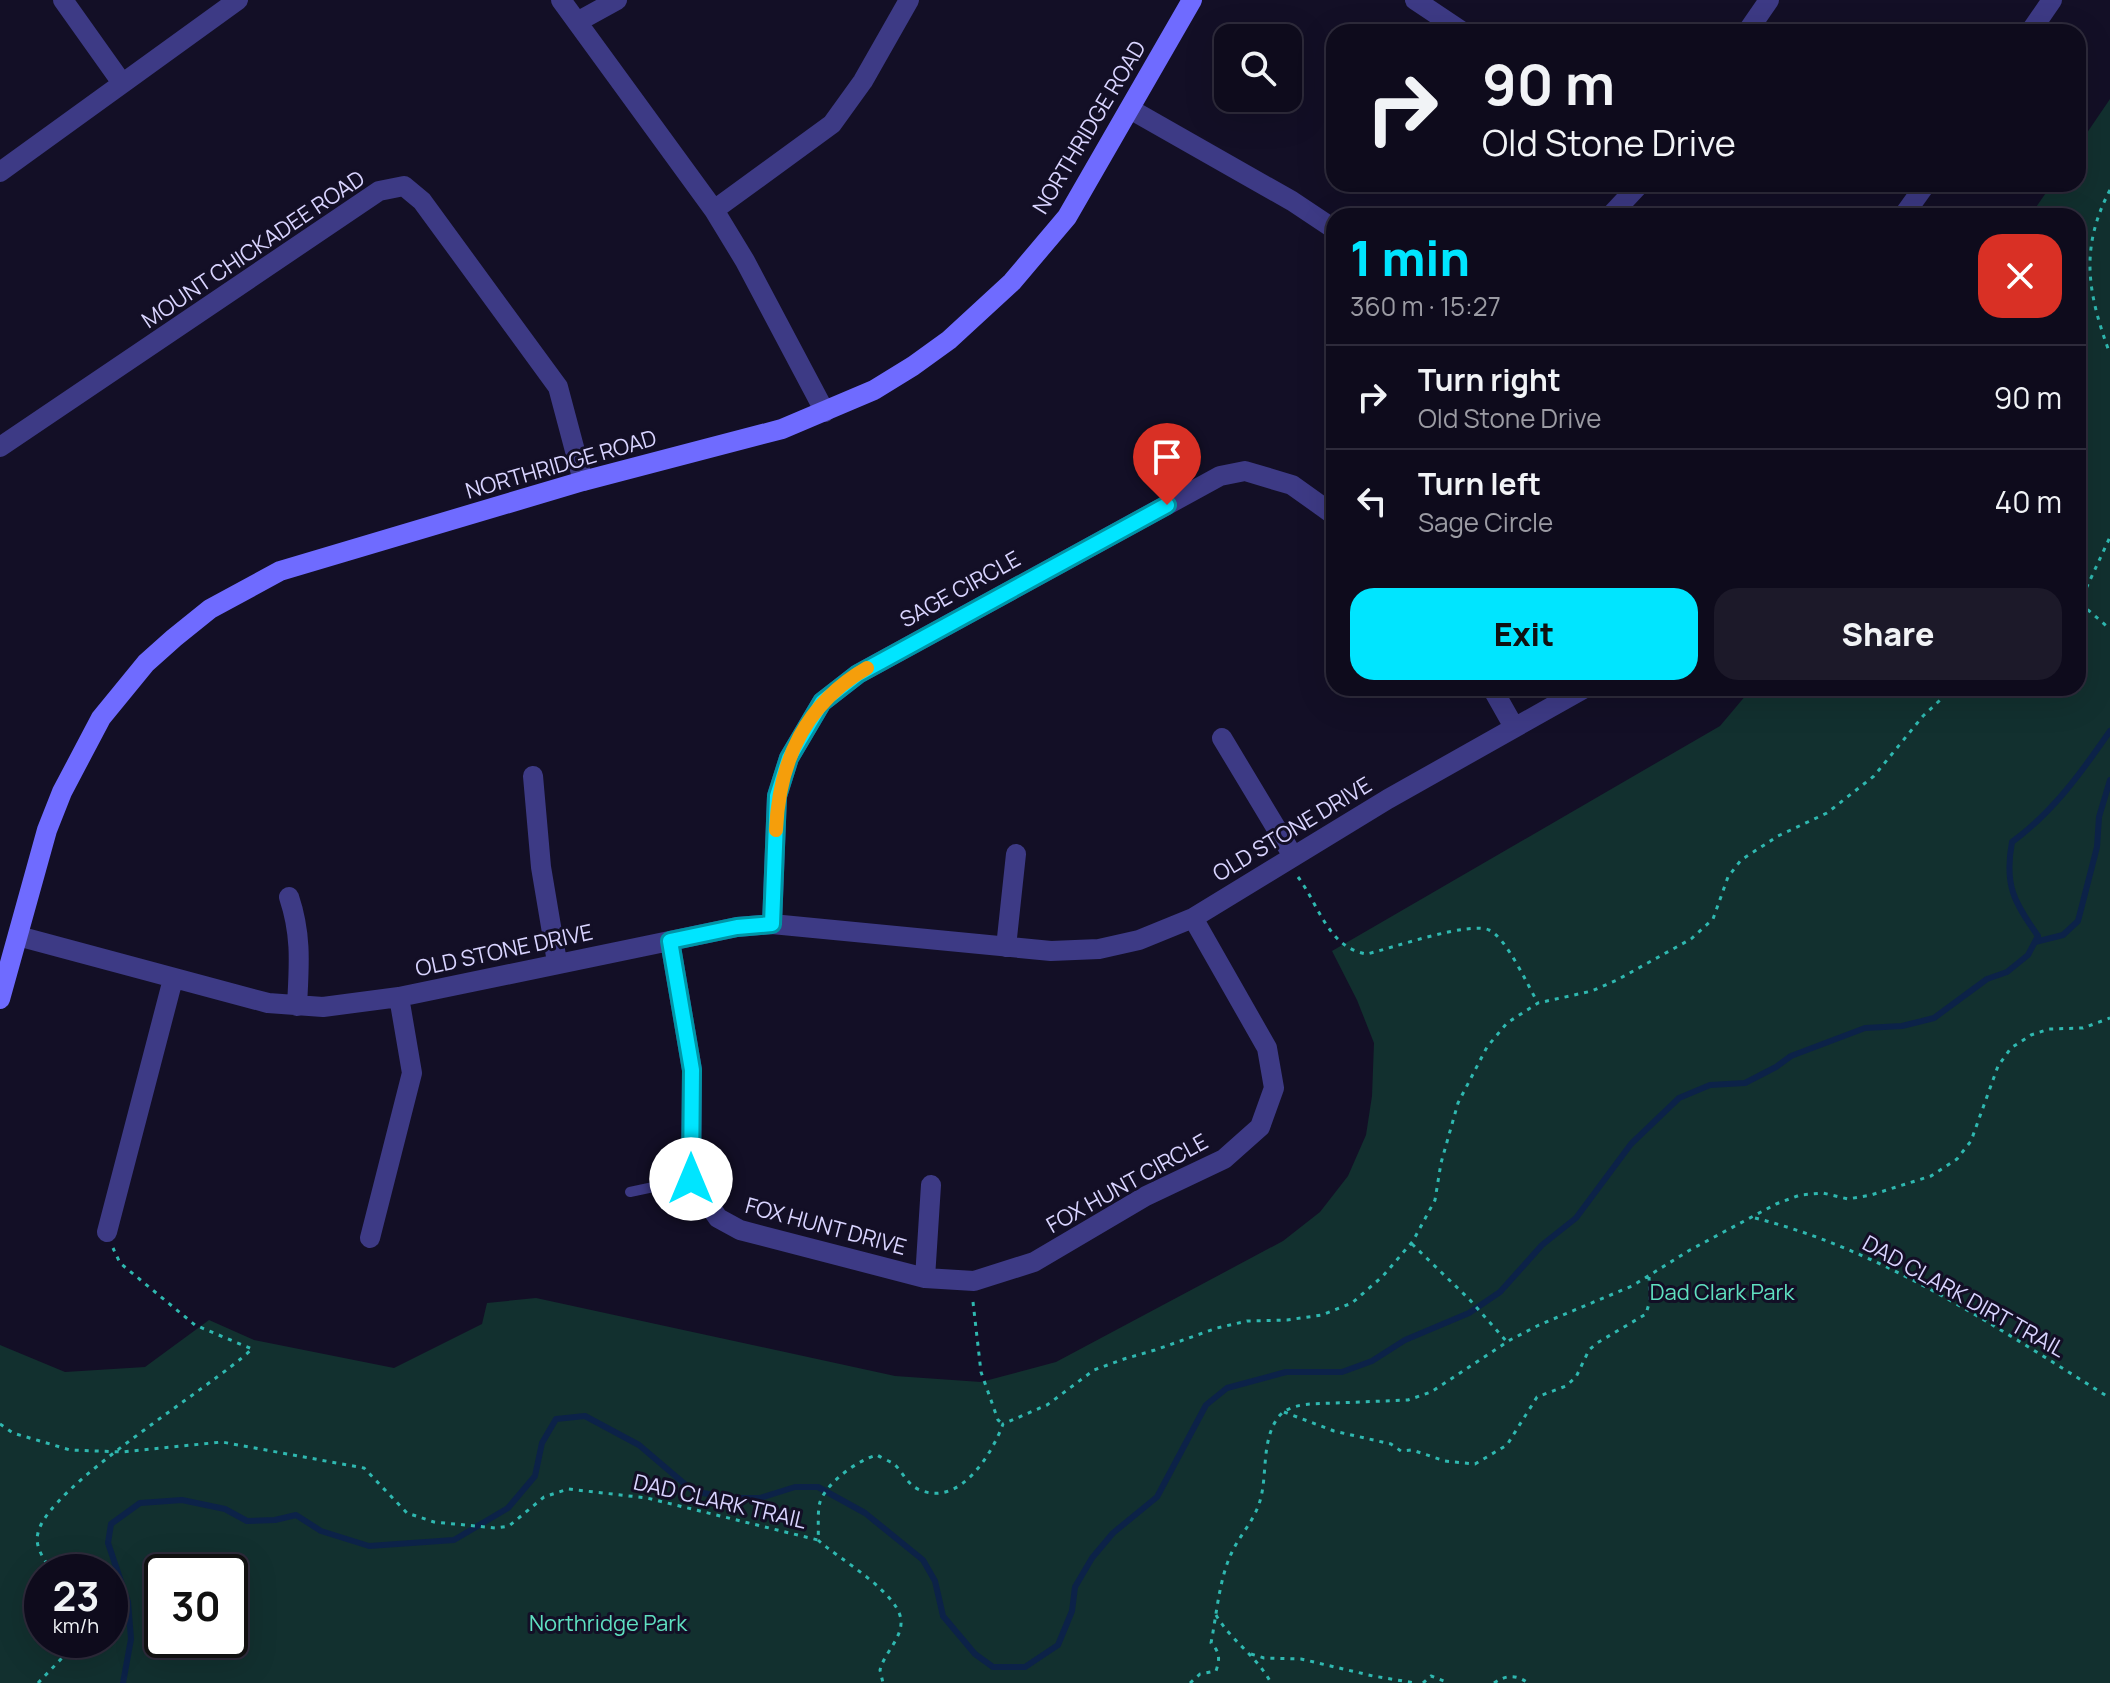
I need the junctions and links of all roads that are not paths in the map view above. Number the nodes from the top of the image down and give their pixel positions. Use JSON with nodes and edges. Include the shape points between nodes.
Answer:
{"nodes":[{"id":1,"x":63,"y":0,"type":"edge"},
{"id":2,"x":238,"y":0,"type":"edge"},
{"id":3,"x":561,"y":0,"type":"edge"},
{"id":4,"x":617,"y":0,"type":"edge"},
{"id":5,"x":909,"y":0,"type":"edge"},
{"id":6,"x":1192,"y":0,"type":"edge"},
{"id":7,"x":1415,"y":0,"type":"edge"},
{"id":8,"x":1769,"y":0,"type":"edge"},
{"id":9,"x":2052,"y":0,"type":"edge"},
{"id":10,"x":577,"y":22,"type":"junction"},
{"id":11,"x":1451,"y":24,"type":"edge"},
{"id":12,"x":1752,"y":24,"type":"edge"},
{"id":13,"x":2036,"y":24,"type":"edge"},
{"id":14,"x":122,"y":83,"type":"junction"},
{"id":15,"x":1130,"y":109,"type":"junction"},
{"id":16,"x":0,"y":172,"type":"edge"},
{"id":17,"x":1632,"y":192,"type":"edge"},
{"id":18,"x":1618,"y":208,"type":"edge"},
{"id":19,"x":714,"y":210,"type":"junction"},
{"id":20,"x":1326,"y":224,"type":"edge"},
{"id":21,"x":825,"y":412,"type":"junction"},
{"id":22,"x":0,"y":447,"type":"edge"},
{"id":23,"x":583,"y":481,"type":"junction"},
{"id":24,"x":1326,"y":509,"type":"edge"},
{"id":25,"x":1497,"y":696,"type":"edge"},
{"id":26,"x":1570,"y":696,"type":"edge"},
{"id":27,"x":1514,"y":727,"type":"junction"},
{"id":28,"x":1222,"y":738,"type":"dead end"},
{"id":29,"x":533,"y":776,"type":"dead end"},
{"id":30,"x":1016,"y":854,"type":"dead end"},
{"id":31,"x":1290,"y":858,"type":"junction"},
{"id":32,"x":289,"y":897,"type":"dead end"},
{"id":33,"x":1193,"y":918,"type":"junction"},
{"id":34,"x":772,"y":924,"type":"junction"},
{"id":35,"x":18,"y":936,"type":"junction"},
{"id":36,"x":670,"y":941,"type":"junction"},
{"id":37,"x":1006,"y":947,"type":"junction"},
{"id":38,"x":557,"y":962,"type":"junction"},
{"id":39,"x":173,"y":979,"type":"junction"},
{"id":40,"x":399,"y":997,"type":"junction"},
{"id":41,"x":0,"y":999,"type":"edge"},
{"id":42,"x":297,"y":1006,"type":"junction"},
{"id":43,"x":691,"y":1179,"type":"junction"},
{"id":44,"x":931,"y":1185,"type":"dead end"},
{"id":45,"x":630,"y":1192,"type":"dead end"},
{"id":46,"x":107,"y":1232,"type":"road end"},
{"id":47,"x":370,"y":1238,"type":"dead end"},
{"id":48,"x":925,"y":1278,"type":"junction"}],
"edges":[{"from":1,"to":14,"type":"street"},
{"from":2,"to":14,"type":"street"},
{"from":3,"to":10,"type":"street"},
{"from":4,"to":10,"type":"street"},
{"from":5,"to":19,"type":"street","via":[[832,124]]},
{"from":6,"to":15,"type":"street","name":"NORTHRIDGE ROAD"},
{"from":7,"to":11,"type":"street"},
{"from":8,"to":12,"type":"street"},
{"from":9,"to":13,"type":"street"},
{"from":10,"to":19,"type":"street"},
{"from":14,"to":16,"type":"street"},
{"from":15,"to":20,"type":"street"},
{"from":15,"to":21,"type":"street","name":"NORTHRIDGE ROAD","via":[[1067,217],[1012,282],[913,366]]},
{"from":17,"to":18,"type":"street"},
{"from":19,"to":21,"type":"street"},
{"from":21,"to":23,"type":"street","name":"NORTHRIDGE ROAD","via":[[782,429]]},
{"from":22,"to":23,"type":"street","name":"MOUNT CHICKADEE ROAD","via":[[379,191],[404,186],[422,201],[558,387]]},
{"from":23,"to":35,"type":"street","name":"NORTHRIDGE ROAD","via":[[280,571],[210,609],[146,663],[101,718],[47,830]]},
{"from":24,"to":34,"type":"street","name":"SAGE CIRCLE","via":[[1292,485],[1245,471],[1220,476],[858,674],[822,702],[789,758],[777,796]]},
{"from":25,"to":27,"type":"street"},
{"from":26,"to":27,"type":"street","name":"OLD STONE DRIVE"},
{"from":27,"to":31,"type":"street","name":"OLD STONE DRIVE"},
{"from":28,"to":31,"type":"street"},
{"from":29,"to":38,"type":"street"},
{"from":30,"to":37,"type":"street"},
{"from":31,"to":33,"type":"street","name":"OLD STONE DRIVE"},
{"from":32,"to":42,"type":"street","via":[[300,944]]},
{"from":33,"to":37,"type":"street","name":"OLD STONE DRIVE","via":[[1099,949]]},
{"from":33,"to":48,"type":"street","name":"FOX HUNT CIRCLE","via":[[1267,1048],[1274,1088],[1260,1127],[1224,1159],[1146,1196],[1034,1262],[974,1281]]},
{"from":34,"to":36,"type":"street","name":"OLD STONE DRIVE"},
{"from":34,"to":37,"type":"street","name":"OLD STONE DRIVE"},
{"from":35,"to":39,"type":"street","name":"OLD STONE DRIVE"},
{"from":35,"to":41,"type":"street","name":"NORTHRIDGE ROAD"},
{"from":36,"to":38,"type":"street","name":"OLD STONE DRIVE"},
{"from":36,"to":43,"type":"street","via":[[692,1070]]},
{"from":38,"to":40,"type":"street","name":"OLD STONE DRIVE"},
{"from":39,"to":42,"type":"street","name":"OLD STONE DRIVE"},
{"from":39,"to":46,"type":"street"},
{"from":40,"to":42,"type":"street","name":"OLD STONE DRIVE"},
{"from":40,"to":47,"type":"street","via":[[412,1073]]},
{"from":43,"to":45,"type":"lane"},
{"from":43,"to":48,"type":"street","name":"FOX HUNT DRIVE","via":[[718,1218],[740,1230]]},
{"from":44,"to":48,"type":"street","name":"FOX HUNT DRIVE"}]}
